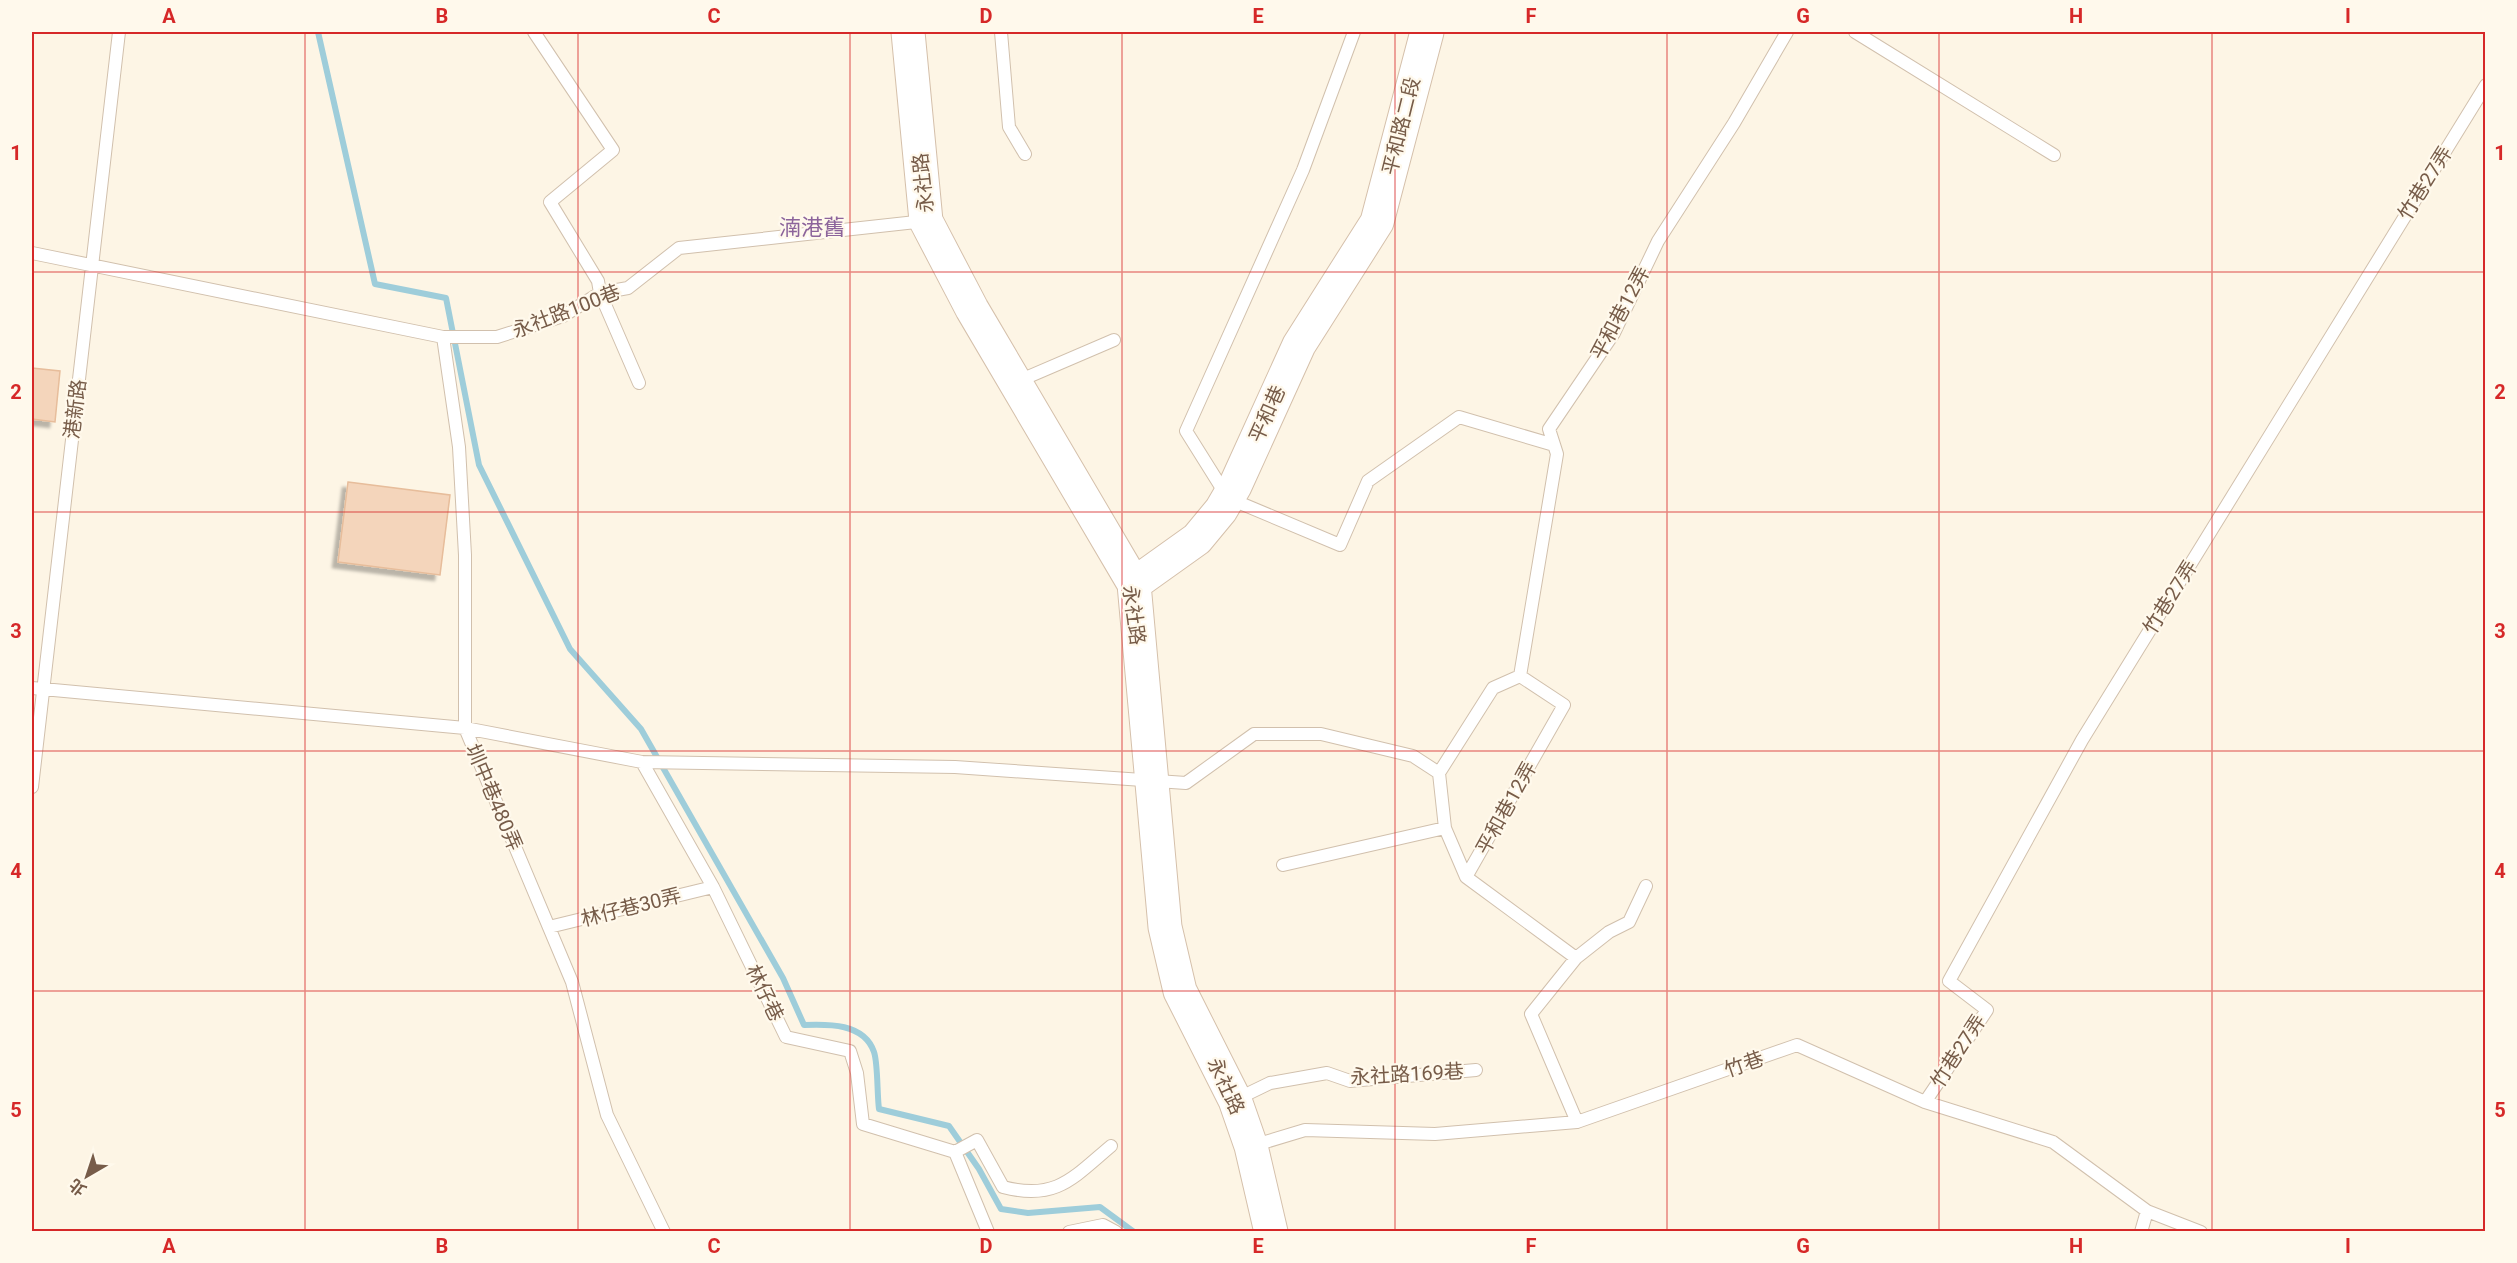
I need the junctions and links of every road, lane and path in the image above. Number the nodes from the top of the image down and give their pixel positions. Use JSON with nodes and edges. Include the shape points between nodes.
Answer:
{"nodes":[{"id":1,"x":119,"y":32,"type":"edge"},
{"id":2,"x":534,"y":32,"type":"edge"},
{"id":3,"x":908,"y":32,"type":"edge"},
{"id":4,"x":1000,"y":32,"type":"edge"},
{"id":5,"x":1354,"y":32,"type":"edge"},
{"id":6,"x":1427,"y":32,"type":"edge"},
{"id":7,"x":1787,"y":32,"type":"edge"},
{"id":8,"x":1855,"y":32,"type":"edge"},
{"id":9,"x":2486,"y":85,"type":"edge"},
{"id":10,"x":1025,"y":154,"type":"dead end"},
{"id":11,"x":2054,"y":155,"type":"dead end"},
{"id":12,"x":926,"y":221,"type":"junction"},
{"id":13,"x":1377,"y":222,"type":"joint"},
{"id":14,"x":32,"y":253,"type":"edge"},
{"id":15,"x":92,"y":264,"type":"junction"},
{"id":16,"x":600,"y":293,"type":"junction"},
{"id":17,"x":443,"y":337,"type":"junction"},
{"id":18,"x":1114,"y":340,"type":"dead end"},
{"id":19,"x":1015,"y":382,"type":"junction"},
{"id":20,"x":639,"y":383,"type":"dead end"},
{"id":21,"x":1554,"y":445,"type":"junction"},
{"id":22,"x":1228,"y":498,"type":"junction"},
{"id":23,"x":1134,"y":584,"type":"junction"},
{"id":24,"x":1520,"y":676,"type":"junction"},
{"id":25,"x":37,"y":689,"type":"edge"},
{"id":26,"x":465,"y":728,"type":"junction"},
{"id":27,"x":642,"y":762,"type":"junction"},
{"id":28,"x":1439,"y":773,"type":"junction"},
{"id":29,"x":1151,"y":780,"type":"junction"},
{"id":30,"x":32,"y":786,"type":"edge"},
{"id":31,"x":1445,"y":828,"type":"junction"},
{"id":32,"x":1283,"y":866,"type":"dead end"},
{"id":33,"x":1466,"y":877,"type":"junction"},
{"id":34,"x":1646,"y":886,"type":"dead end"},
{"id":35,"x":713,"y":887,"type":"junction"},
{"id":36,"x":549,"y":927,"type":"junction"},
{"id":37,"x":1576,"y":958,"type":"junction"},
{"id":38,"x":1476,"y":1070,"type":"dead end"},
{"id":39,"x":1235,"y":1100,"type":"junction"},
{"id":40,"x":1925,"y":1102,"type":"junction"},
{"id":41,"x":1577,"y":1122,"type":"junction"},
{"id":42,"x":1111,"y":1146,"type":"dead end"},
{"id":43,"x":1251,"y":1146,"type":"junction"},
{"id":44,"x":955,"y":1152,"type":"junction"},
{"id":45,"x":2147,"y":1211,"type":"junction"},
{"id":46,"x":664,"y":1232,"type":"edge"},
{"id":47,"x":988,"y":1232,"type":"edge"},
{"id":48,"x":1069,"y":1232,"type":"edge"},
{"id":49,"x":1116,"y":1232,"type":"edge"},
{"id":50,"x":1271,"y":1232,"type":"edge"},
{"id":51,"x":2140,"y":1232,"type":"edge"},
{"id":52,"x":2201,"y":1232,"type":"edge"}],
"edges":[{"from":1,"to":15,"type":"lane","name":"港新路"},
{"from":2,"to":16,"type":"lane","via":[[613,150],[550,202],[598,281]]},
{"from":3,"to":12,"type":"street","name":"永社路"},
{"from":4,"to":10,"type":"lane","via":[[1009,127]]},
{"from":5,"to":22,"type":"lane","via":[[1304,170],[1186,431]]},
{"from":6,"to":13,"type":"street","name":"平和路二段"},
{"from":7,"to":21,"type":"lane","name":"平和巷12弄","via":[[1658,241],[1614,333],[1549,429]]},
{"from":8,"to":11,"type":"lane"},
{"from":9,"to":40,"type":"lane","name":"竹巷27弄","via":[[2082,740],[1949,981],[1987,1010]]},
{"from":12,"to":16,"type":"lane","name":"永社路100巷","via":[[680,248],[628,288]]},
{"from":12,"to":19,"type":"street","name":"永社路"},
{"from":13,"to":22,"type":"street","name":"平和巷","via":[[1299,345]]},
{"from":14,"to":15,"type":"lane","name":"永社路100巷"},
{"from":15,"to":17,"type":"lane","name":"永社路100巷"},
{"from":15,"to":25,"type":"lane","name":"港新路"},
{"from":16,"to":17,"type":"lane","name":"永社路100巷","via":[[563,316],[497,337]]},
{"from":16,"to":20,"type":"lane"},
{"from":17,"to":26,"type":"lane","name":"圳中巷480弄","via":[[459,447],[465,555]]},
{"from":18,"to":19,"type":"lane"},
{"from":19,"to":23,"type":"street","name":"永社路"},
{"from":21,"to":22,"type":"lane","via":[[1459,417],[1368,481],[1340,544]]},
{"from":21,"to":24,"type":"lane","name":"平和巷12弄","via":[[1557,454]]},
{"from":22,"to":23,"type":"street","name":"平和巷","via":[[1197,539]]},
{"from":23,"to":29,"type":"street","name":"永社路"},
{"from":24,"to":28,"type":"lane","via":[[1493,688]]},
{"from":24,"to":33,"type":"lane","name":"平和巷12弄","via":[[1564,705]]},
{"from":25,"to":26,"type":"lane"},
{"from":25,"to":30,"type":"lane","name":"港新路"},
{"from":26,"to":27,"type":"lane"},
{"from":26,"to":36,"type":"lane","name":"圳中巷480弄"},
{"from":27,"to":29,"type":"lane","via":[[954,767]]},
{"from":27,"to":35,"type":"lane","name":"林仔巷"},
{"from":28,"to":29,"type":"lane","via":[[1413,756],[1321,734],[1254,734],[1186,783]]},
{"from":28,"to":31,"type":"lane"},
{"from":29,"to":39,"type":"street","name":"永社路","via":[[1165,927],[1180,991]]},
{"from":31,"to":32,"type":"lane"},
{"from":31,"to":33,"type":"lane"},
{"from":33,"to":37,"type":"lane","name":"平和巷12弄"},
{"from":34,"to":37,"type":"lane","via":[[1629,922]]},
{"from":35,"to":36,"type":"lane","name":"林仔巷30弄"},
{"from":35,"to":44,"type":"lane","name":"林仔巷","via":[[786,1037],[850,1051],[864,1124]]},
{"from":36,"to":46,"type":"lane","name":"圳中巷480弄","via":[[572,982],[607,1115]]},
{"from":37,"to":41,"type":"lane","via":[[1531,1014]]},
{"from":38,"to":39,"type":"lane","name":"永社路169巷","via":[[1350,1081],[1327,1073],[1270,1083]]},
{"from":39,"to":43,"type":"street","name":"永社路"},
{"from":40,"to":41,"type":"lane","name":"竹巷","via":[[1797,1045]]},
{"from":40,"to":45,"type":"lane","name":"竹巷","via":[[2054,1142]]},
{"from":41,"to":43,"type":"lane","name":"竹巷","via":[[1435,1134],[1305,1130]]},
{"from":42,"to":44,"type":"lane","via":[[1067,1183],[1029,1194],[1003,1187],[977,1140]]},
{"from":43,"to":50,"type":"street","name":"永社路"},
{"from":44,"to":47,"type":"lane"},
{"from":45,"to":51,"type":"lane"},
{"from":45,"to":52,"type":"lane","name":"竹巷"},
{"from":48,"to":49,"type":"lane","via":[[1103,1225]]}]}
